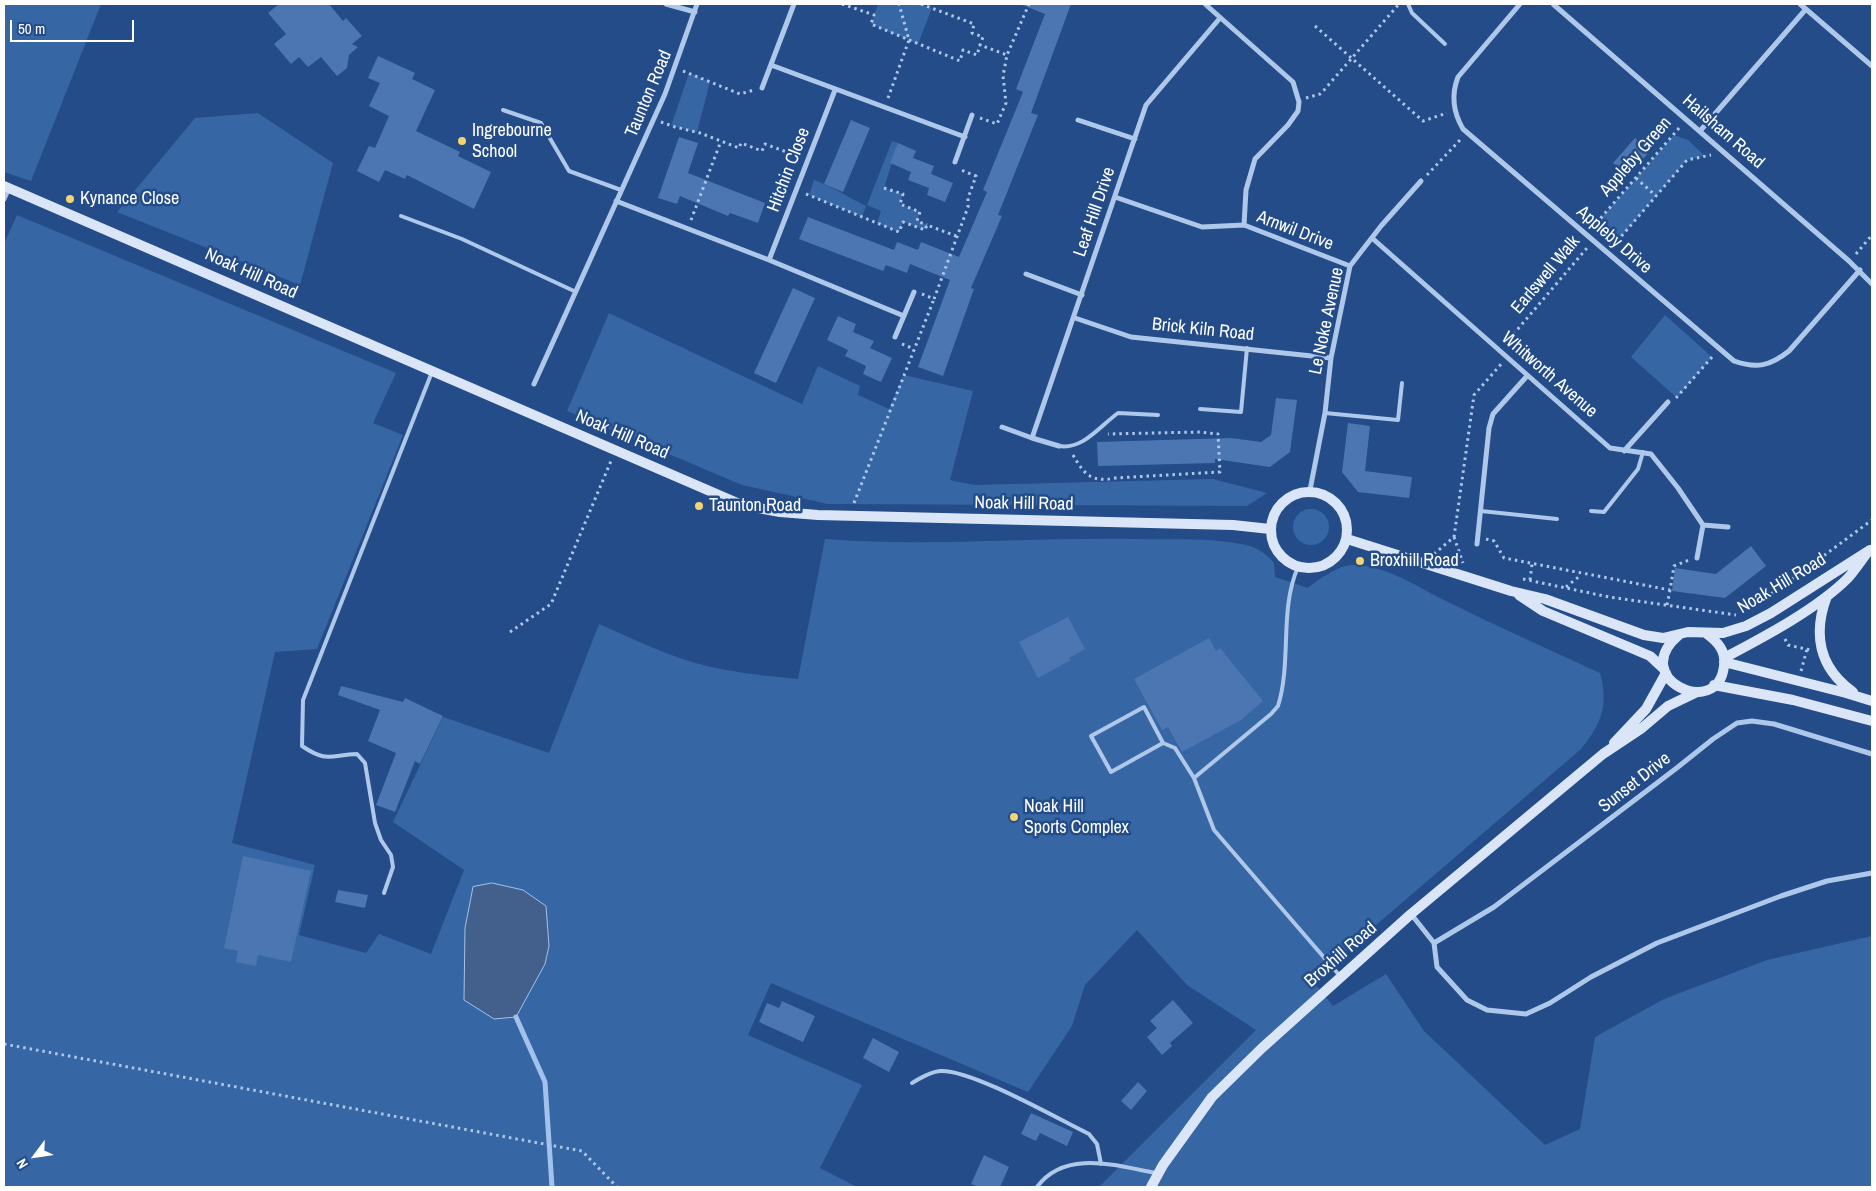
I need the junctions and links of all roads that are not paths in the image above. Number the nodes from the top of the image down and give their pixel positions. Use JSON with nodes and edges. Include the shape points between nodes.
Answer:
{"nodes":[{"id":1,"x":666,"y":4,"type":"edge"},
{"id":2,"x":697,"y":4,"type":"edge"},
{"id":3,"x":794,"y":4,"type":"edge"},
{"id":4,"x":1205,"y":4,"type":"edge"},
{"id":5,"x":1408,"y":4,"type":"edge"},
{"id":6,"x":1520,"y":4,"type":"edge"},
{"id":7,"x":1553,"y":4,"type":"edge"},
{"id":8,"x":1800,"y":4,"type":"edge"},
{"id":9,"x":1806,"y":9,"type":"junction"},
{"id":10,"x":695,"y":12,"type":"junction"},
{"id":11,"x":1220,"y":18,"type":"junction"},
{"id":12,"x":1445,"y":44,"type":"dead end"},
{"id":13,"x":771,"y":65,"type":"junction"},
{"id":14,"x":1872,"y":66,"type":"edge"},
{"id":15,"x":762,"y":88,"type":"road end"},
{"id":16,"x":835,"y":90,"type":"junction"},
{"id":17,"x":503,"y":110,"type":"dead end"},
{"id":18,"x":972,"y":115,"type":"road end"},
{"id":19,"x":1078,"y":120,"type":"dead end"},
{"id":20,"x":1700,"y":131,"type":"junction"},
{"id":21,"x":965,"y":137,"type":"junction"},
{"id":22,"x":1135,"y":139,"type":"junction"},
{"id":23,"x":955,"y":162,"type":"road end"},
{"id":24,"x":1421,"y":181,"type":"road end"},
{"id":25,"x":6,"y":187,"type":"edge"},
{"id":26,"x":621,"y":190,"type":"junction"},
{"id":27,"x":1115,"y":197,"type":"junction"},
{"id":28,"x":4,"y":199,"type":"edge"},
{"id":29,"x":616,"y":201,"type":"junction"},
{"id":30,"x":401,"y":216,"type":"dead end"},
{"id":31,"x":1244,"y":225,"type":"junction"},
{"id":32,"x":1372,"y":238,"type":"junction"},
{"id":33,"x":769,"y":260,"type":"junction"},
{"id":34,"x":1350,"y":266,"type":"junction"},
{"id":35,"x":1860,"y":270,"type":"junction"},
{"id":36,"x":1026,"y":274,"type":"dead end"},
{"id":37,"x":1872,"y":284,"type":"edge"},
{"id":38,"x":574,"y":291,"type":"junction"},
{"id":39,"x":914,"y":292,"type":"road end"},
{"id":40,"x":1082,"y":295,"type":"junction"},
{"id":41,"x":904,"y":316,"type":"junction"},
{"id":42,"x":1075,"y":318,"type":"junction"},
{"id":43,"x":895,"y":337,"type":"dead end"},
{"id":44,"x":1247,"y":348,"type":"junction"},
{"id":45,"x":1331,"y":358,"type":"junction"},
{"id":46,"x":433,"y":370,"type":"junction"},
{"id":47,"x":1527,"y":376,"type":"junction"},
{"id":48,"x":1402,"y":383,"type":"dead end"},
{"id":49,"x":534,"y":384,"type":"dead end"},
{"id":50,"x":1668,"y":402,"type":"road end"},
{"id":51,"x":1200,"y":409,"type":"dead end"},
{"id":52,"x":1325,"y":413,"type":"junction"},
{"id":53,"x":1158,"y":415,"type":"dead end"},
{"id":54,"x":1002,"y":428,"type":"dead end"},
{"id":55,"x":1032,"y":438,"type":"junction"},
{"id":56,"x":1059,"y":446,"type":"joint"},
{"id":57,"x":1624,"y":451,"type":"junction"},
{"id":58,"x":1643,"y":452,"type":"junction"},
{"id":59,"x":1310,"y":490,"type":"junction"},
{"id":60,"x":1481,"y":511,"type":"junction"},
{"id":61,"x":1592,"y":511,"type":"dead end"},
{"id":62,"x":1557,"y":519,"type":"dead end"},
{"id":63,"x":1703,"y":525,"type":"junction"},
{"id":64,"x":1728,"y":526,"type":"dead end"},
{"id":65,"x":1270,"y":528,"type":"junction"},
{"id":66,"x":1346,"y":539,"type":"junction"},
{"id":67,"x":1477,"y":544,"type":"dead end"},
{"id":68,"x":1871,"y":549,"type":"edge"},
{"id":69,"x":1696,"y":558,"type":"road end"},
{"id":70,"x":1298,"y":567,"type":"junction"},
{"id":71,"x":1511,"y":591,"type":"junction"},
{"id":72,"x":1827,"y":596,"type":"junction"},
{"id":73,"x":1707,"y":634,"type":"junction"},
{"id":74,"x":1678,"y":635,"type":"junction"},
{"id":75,"x":1724,"y":660,"type":"junction"},
{"id":76,"x":1665,"y":671,"type":"junction"},
{"id":77,"x":1714,"y":685,"type":"junction"},
{"id":78,"x":1695,"y":693,"type":"junction"},
{"id":79,"x":1859,"y":696,"type":"junction"},
{"id":80,"x":1872,"y":702,"type":"edge"},
{"id":81,"x":1872,"y":720,"type":"edge"},
{"id":82,"x":1164,"y":743,"type":"junction"},
{"id":83,"x":1603,"y":754,"type":"junction"},
{"id":84,"x":1872,"y":754,"type":"edge"},
{"id":85,"x":1194,"y":778,"type":"junction"},
{"id":86,"x":1872,"y":873,"type":"edge"},
{"id":87,"x":384,"y":893,"type":"dead end"},
{"id":88,"x":1411,"y":914,"type":"junction"},
{"id":89,"x":1434,"y":944,"type":"junction"},
{"id":90,"x":1340,"y":976,"type":"junction"},
{"id":91,"x":912,"y":1083,"type":"dead end"},
{"id":92,"x":1101,"y":1164,"type":"junction"},
{"id":93,"x":1159,"y":1173,"type":"junction"},
{"id":94,"x":1037,"y":1187,"type":"edge"},
{"id":95,"x":1151,"y":1187,"type":"edge"}],
"edges":[{"from":1,"to":10,"type":"street"},
{"from":2,"to":10,"type":"street","name":"Taunton Road"},
{"from":3,"to":13,"type":"street"},
{"from":4,"to":11,"type":"street"},
{"from":5,"to":12,"type":"lane","via":[[1412,13]]},
{"from":6,"to":35,"type":"street","name":"Appleby Drive","via":[[1462,69],[1453,89],[1456,118],[1468,132],[1734,361],[1760,367],[1776,362],[1789,352]]},
{"from":7,"to":20,"type":"street","name":"Hailsham Road"},
{"from":8,"to":9,"type":"street"},
{"from":9,"to":14,"type":"street"},
{"from":9,"to":20,"type":"street"},
{"from":10,"to":26,"type":"street","name":"Taunton Road","via":[[676,68]]},
{"from":11,"to":22,"type":"street","name":"Leaf Hill Drive","via":[[1146,105]]},
{"from":11,"to":31,"type":"street","via":[[1294,82],[1298,100],[1298,111],[1288,126],[1255,159],[1246,190]]},
{"from":13,"to":15,"type":"street"},
{"from":13,"to":16,"type":"street"},
{"from":16,"to":21,"type":"street"},
{"from":16,"to":33,"type":"street","name":"Hitchin Close"},
{"from":17,"to":26,"type":"lane","via":[[541,123],[569,171]]},
{"from":18,"to":21,"type":"street"},
{"from":19,"to":22,"type":"street"},
{"from":20,"to":35,"type":"street","name":"Hailsham Road"},
{"from":21,"to":23,"type":"street"},
{"from":22,"to":27,"type":"street","name":"Leaf Hill Drive"},
{"from":24,"to":32,"type":"street","name":"Le Noke Avenue"},
{"from":25,"to":28,"type":"street"},
{"from":25,"to":46,"type":"street","name":"Noak Hill Road"},
{"from":26,"to":29,"type":"street","name":"Taunton Road"},
{"from":27,"to":31,"type":"street","name":"Arnwil Drive","via":[[1202,227]]},
{"from":27,"to":40,"type":"street","name":"Leaf Hill Drive"},
{"from":29,"to":33,"type":"street"},
{"from":29,"to":38,"type":"street","name":"Taunton Road"},
{"from":30,"to":38,"type":"lane","via":[[462,239]]},
{"from":31,"to":34,"type":"street","name":"Arnwil Drive"},
{"from":32,"to":34,"type":"street","name":"Le Noke Avenue"},
{"from":32,"to":47,"type":"street","name":"Whitworth Avenue"},
{"from":33,"to":41,"type":"street"},
{"from":34,"to":45,"type":"street","name":"Le Noke Avenue"},
{"from":35,"to":37,"type":"street","name":"Hailsham Road"},
{"from":36,"to":40,"type":"street"},
{"from":38,"to":49,"type":"street","name":"Taunton Road"},
{"from":39,"to":41,"type":"street"},
{"from":40,"to":42,"type":"street","name":"Leaf Hill Drive"},
{"from":41,"to":43,"type":"street"},
{"from":42,"to":44,"type":"street","name":"Brick Kiln Road","via":[[1131,336]]},
{"from":42,"to":55,"type":"street","name":"Leaf Hill Drive"},
{"from":44,"to":45,"type":"street","name":"Brick Kiln Road"},
{"from":44,"to":51,"type":"lane","via":[[1241,412]]},
{"from":45,"to":52,"type":"street","name":"Le Noke Avenue"},
{"from":46,"to":65,"type":"street","name":"Noak Hill Road","via":[[742,504],[780,512]]},
{"from":46,"to":87,"type":"lane","via":[[303,700],[302,746],[317,756],[336,758],[357,754],[366,763],[375,823],[391,855],[393,868]]},
{"from":47,"to":57,"type":"street","name":"Whitworth Avenue","via":[[1610,448]]},
{"from":47,"to":60,"type":"street","via":[[1493,414]]},
{"from":48,"to":52,"type":"lane","via":[[1398,420]]},
{"from":50,"to":57,"type":"street"},
{"from":52,"to":59,"type":"street","name":"Le Noke Avenue"},
{"from":53,"to":56,"type":"lane","via":[[1118,413],[1078,445]]},
{"from":54,"to":55,"type":"street"},
{"from":55,"to":56,"type":"street"},
{"from":57,"to":58,"type":"street","name":"Whitworth Avenue"},
{"from":58,"to":61,"type":"lane","via":[[1638,469],[1604,512]]},
{"from":58,"to":63,"type":"street","via":[[1651,454]]},
{"from":59,"to":65,"type":"street","via":[[1289,496],[1278,506]]},
{"from":59,"to":66,"type":"street","via":[[1337,503],[1346,519]]},
{"from":60,"to":62,"type":"lane"},
{"from":60,"to":67,"type":"street"},
{"from":63,"to":64,"type":"street"},
{"from":63,"to":69,"type":"street"},
{"from":65,"to":70,"type":"street","via":[[1276,550]]},
{"from":66,"to":70,"type":"street","via":[[1334,559],[1318,567]]},
{"from":66,"to":71,"type":"street","name":"Noak Hill Road"},
{"from":68,"to":72,"type":"street","via":[[1848,578]]},
{"from":68,"to":73,"type":"street","name":"Noak Hill Road","via":[[1746,626]]},
{"from":70,"to":85,"type":"lane","via":[[1289,594],[1278,706]]},
{"from":71,"to":74,"type":"street","name":"Noak Hill Road","via":[[1545,599],[1644,635],[1663,638]]},
{"from":71,"to":76,"type":"street","name":"Noak Hill Road","via":[[1543,611],[1650,656]]},
{"from":72,"to":75,"type":"street"},
{"from":72,"to":79,"type":"street","via":[[1819,624],[1822,653],[1843,685]]},
{"from":73,"to":74,"type":"street","name":"Noak Hill Road","via":[[1688,632]]},
{"from":73,"to":75,"type":"street","via":[[1722,648]]},
{"from":74,"to":76,"type":"street","via":[[1666,650]]},
{"from":75,"to":77,"type":"street","via":[[1720,678]]},
{"from":75,"to":79,"type":"street"},
{"from":76,"to":78,"type":"street","name":"Noak Hill Road","via":[[1675,686]]},
{"from":76,"to":83,"type":"street","name":"Broxhill Road","via":[[1646,709]]},
{"from":77,"to":78,"type":"street"},
{"from":77,"to":81,"type":"street"},
{"from":78,"to":83,"type":"street","name":"Broxhill Road","via":[[1668,706]]},
{"from":79,"to":80,"type":"street"},
{"from":82,"to":82,"type":"lane","via":[[1111,772],[1091,736],[1144,707]]},
{"from":82,"to":85,"type":"lane","via":[[1175,748]]},
{"from":83,"to":88,"type":"street","name":"Broxhill Road"},
{"from":84,"to":89,"type":"street","name":"Sunset Drive","via":[[1774,724],[1752,720],[1737,724],[1712,739],[1494,907]]},
{"from":85,"to":90,"type":"lane","via":[[1214,830]]},
{"from":86,"to":89,"type":"street","via":[[1827,881],[1790,893],[1657,943],[1526,1014],[1487,1010],[1467,1000],[1437,967]]},
{"from":88,"to":89,"type":"street"},
{"from":88,"to":90,"type":"street","name":"Broxhill Road"},
{"from":90,"to":93,"type":"street","name":"Broxhill Road","via":[[1212,1097]]},
{"from":91,"to":92,"type":"lane","via":[[927,1074],[941,1071],[984,1082],[1089,1134],[1097,1144]]},
{"from":92,"to":93,"type":"lane"},
{"from":92,"to":94,"type":"lane","via":[[1067,1166],[1050,1174]]},
{"from":93,"to":95,"type":"street","name":"Broxhill Road"}]}
